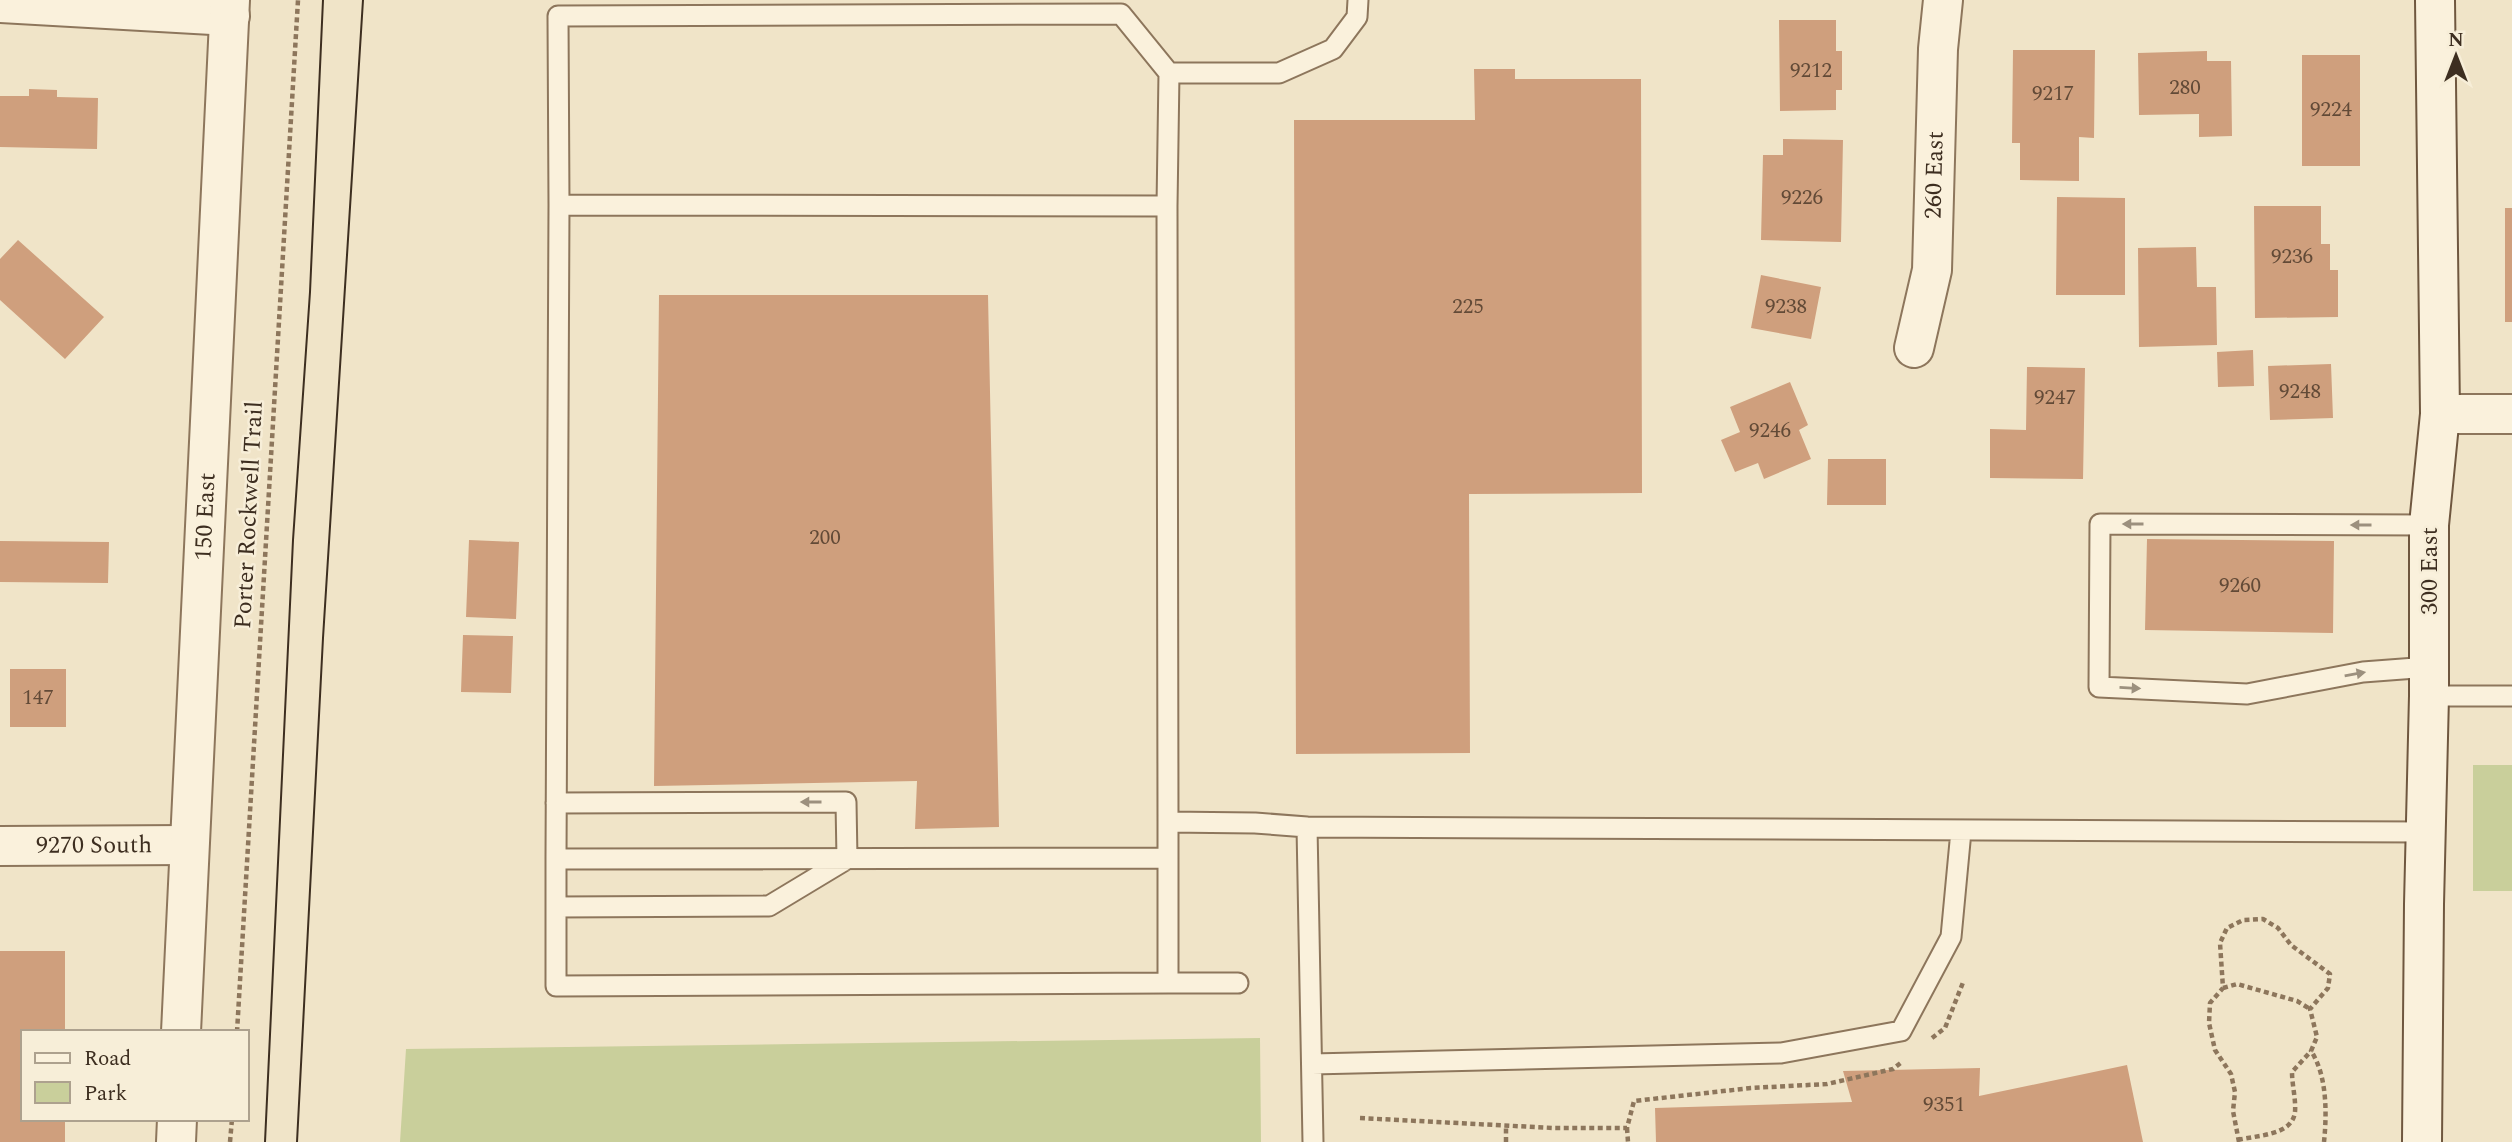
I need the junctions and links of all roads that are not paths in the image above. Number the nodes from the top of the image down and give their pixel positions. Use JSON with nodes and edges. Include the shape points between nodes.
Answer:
{"nodes":[{"id":1,"x":1358,"y":0,"type":"edge"},
{"id":2,"x":1943,"y":0,"type":"edge"},
{"id":3,"x":2435,"y":0,"type":"edge"},
{"id":4,"x":0,"y":3,"type":"edge"},
{"id":5,"x":230,"y":8,"type":"edge"},
{"id":6,"x":1169,"y":73,"type":"junction"},
{"id":7,"x":559,"y":205,"type":"junction"},
{"id":8,"x":1167,"y":206,"type":"junction"},
{"id":9,"x":1914,"y":348,"type":"dead end"},
{"id":10,"x":2440,"y":414,"type":"junction"},
{"id":11,"x":2512,"y":414,"type":"edge"},
{"id":12,"x":2429,"y":525,"type":"junction"},
{"id":13,"x":2429,"y":682,"type":"junction"},
{"id":14,"x":2512,"y":696,"type":"edge"},
{"id":15,"x":556,"y":803,"type":"junction"},
{"id":16,"x":1168,"y":822,"type":"junction"},
{"id":17,"x":1307,"y":827,"type":"junction"},
{"id":18,"x":1961,"y":831,"type":"junction"},
{"id":19,"x":2425,"y":832,"type":"junction"},
{"id":20,"x":190,"y":845,"type":"junction"},
{"id":21,"x":0,"y":846,"type":"edge"},
{"id":22,"x":1168,"y":858,"type":"junction"},
{"id":23,"x":556,"y":859,"type":"junction"},
{"id":24,"x":848,"y":859,"type":"junction"},
{"id":25,"x":556,"y":907,"type":"junction"},
{"id":26,"x":1168,"y":983,"type":"junction"},
{"id":27,"x":1238,"y":983,"type":"dead end"},
{"id":28,"x":181,"y":1030,"type":"edge"},
{"id":29,"x":1312,"y":1064,"type":"junction"},
{"id":30,"x":177,"y":1121,"type":"edge"},
{"id":31,"x":176,"y":1142,"type":"edge"},
{"id":32,"x":1314,"y":1142,"type":"edge"},
{"id":33,"x":2422,"y":1142,"type":"edge"}],
"edges":[{"from":1,"to":6,"type":"lane","via":[[1357,17],[1333,49],[1279,73]]},
{"from":2,"to":9,"type":"street","name":"260 East","via":[[1932,270]]},
{"from":3,"to":10,"type":"street","name":"300 East"},
{"from":4,"to":5,"type":"street"},
{"from":5,"to":20,"type":"street","name":"150 East"},
{"from":6,"to":7,"type":"lane","via":[[1121,14],[558,16]]},
{"from":6,"to":8,"type":"lane"},
{"from":7,"to":8,"type":"lane"},
{"from":7,"to":15,"type":"lane"},
{"from":8,"to":16,"type":"lane"},
{"from":10,"to":11,"type":"street"},
{"from":10,"to":12,"type":"street","name":"300 East"},
{"from":12,"to":13,"type":"street","name":"300 East"},
{"from":12,"to":13,"type":"lane","one_way":true,"via":[[2100,524],[2099,687],[2247,694],[2363,672]]},
{"from":13,"to":14,"type":"lane"},
{"from":13,"to":19,"type":"street","name":"300 East"},
{"from":15,"to":23,"type":"lane"},
{"from":24,"to":15,"type":"lane","one_way":true,"via":[[846,802]]},
{"from":16,"to":17,"type":"lane"},
{"from":16,"to":22,"type":"lane"},
{"from":17,"to":18,"type":"lane"},
{"from":17,"to":29,"type":"lane"},
{"from":18,"to":19,"type":"lane"},
{"from":18,"to":29,"type":"lane","via":[[1951,937],[1901,1031],[1782,1053]]},
{"from":19,"to":33,"type":"street","name":"300 East"},
{"from":20,"to":21,"type":"street","name":"9270 South"},
{"from":20,"to":28,"type":"street","name":"150 East"},
{"from":22,"to":24,"type":"lane"},
{"from":22,"to":26,"type":"lane"},
{"from":23,"to":24,"type":"lane"},
{"from":23,"to":25,"type":"lane"},
{"from":24,"to":25,"type":"lane","via":[[769,906]]},
{"from":25,"to":26,"type":"lane","via":[[556,986]]},
{"from":26,"to":27,"type":"lane"},
{"from":29,"to":32,"type":"lane"},
{"from":30,"to":31,"type":"street"}]}
